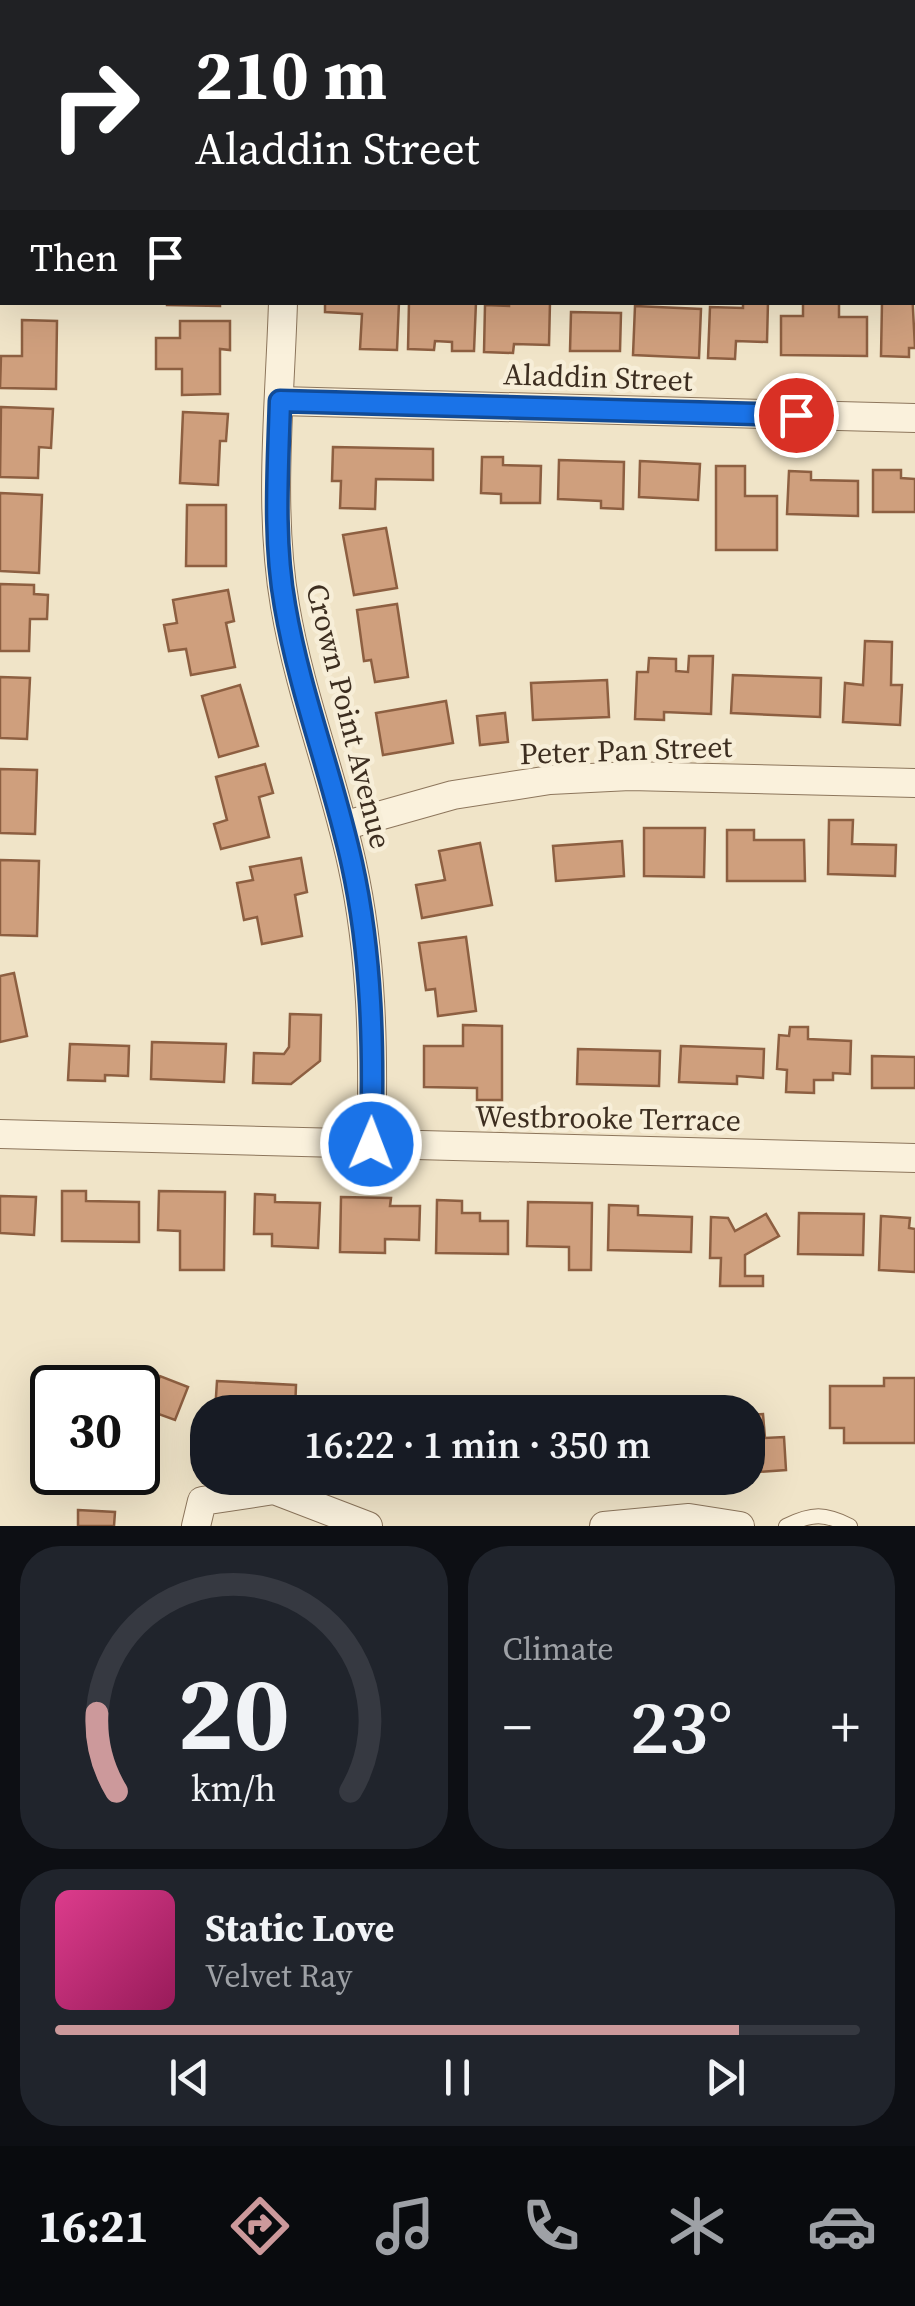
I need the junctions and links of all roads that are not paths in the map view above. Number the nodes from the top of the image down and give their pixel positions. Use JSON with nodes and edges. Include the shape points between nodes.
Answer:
{"nodes":[{"id":1,"x":283,"y":305,"type":"edge"},
{"id":2,"x":280,"y":401,"type":"junction"},
{"id":3,"x":915,"y":418,"type":"edge"},
{"id":4,"x":915,"y":783,"type":"edge"},
{"id":5,"x":343,"y":826,"type":"junction"},
{"id":6,"x":0,"y":1134,"type":"edge"},
{"id":7,"x":371,"y":1144,"type":"junction"},
{"id":8,"x":915,"y":1158,"type":"edge"},
{"id":9,"x":316,"y":1518,"type":"edge"},
{"id":10,"x":196,"y":1526,"type":"edge"},
{"id":11,"x":368,"y":1526,"type":"edge"},
{"id":12,"x":604,"y":1526,"type":"edge"},
{"id":13,"x":740,"y":1526,"type":"edge"},
{"id":14,"x":786,"y":1526,"type":"edge"},
{"id":15,"x":850,"y":1526,"type":"edge"}],
"edges":[{"from":1,"to":2,"type":"street","name":"Crown Point Avenue"},
{"from":2,"to":3,"type":"street","name":"Aladdin Street"},
{"from":2,"to":5,"type":"street","name":"Crown Point Avenue","via":[[284,603]]},
{"from":4,"to":5,"type":"street","name":"Peter Pan Street","via":[[550,780],[454,796]]},
{"from":5,"to":7,"type":"street","name":"Crown Point Avenue","via":[[360,906],[370,1007]]},
{"from":6,"to":7,"type":"street","name":"Westbrooke Terrace"},
{"from":7,"to":8,"type":"street","name":"Westbrooke Terrace"},
{"from":9,"to":10,"type":"street","via":[[274,1490],[202,1502]]},
{"from":9,"to":11,"type":"street"},
{"from":12,"to":13,"type":"street","via":[[689,1518]]},
{"from":14,"to":15,"type":"lane","via":[[828,1515]]}]}
